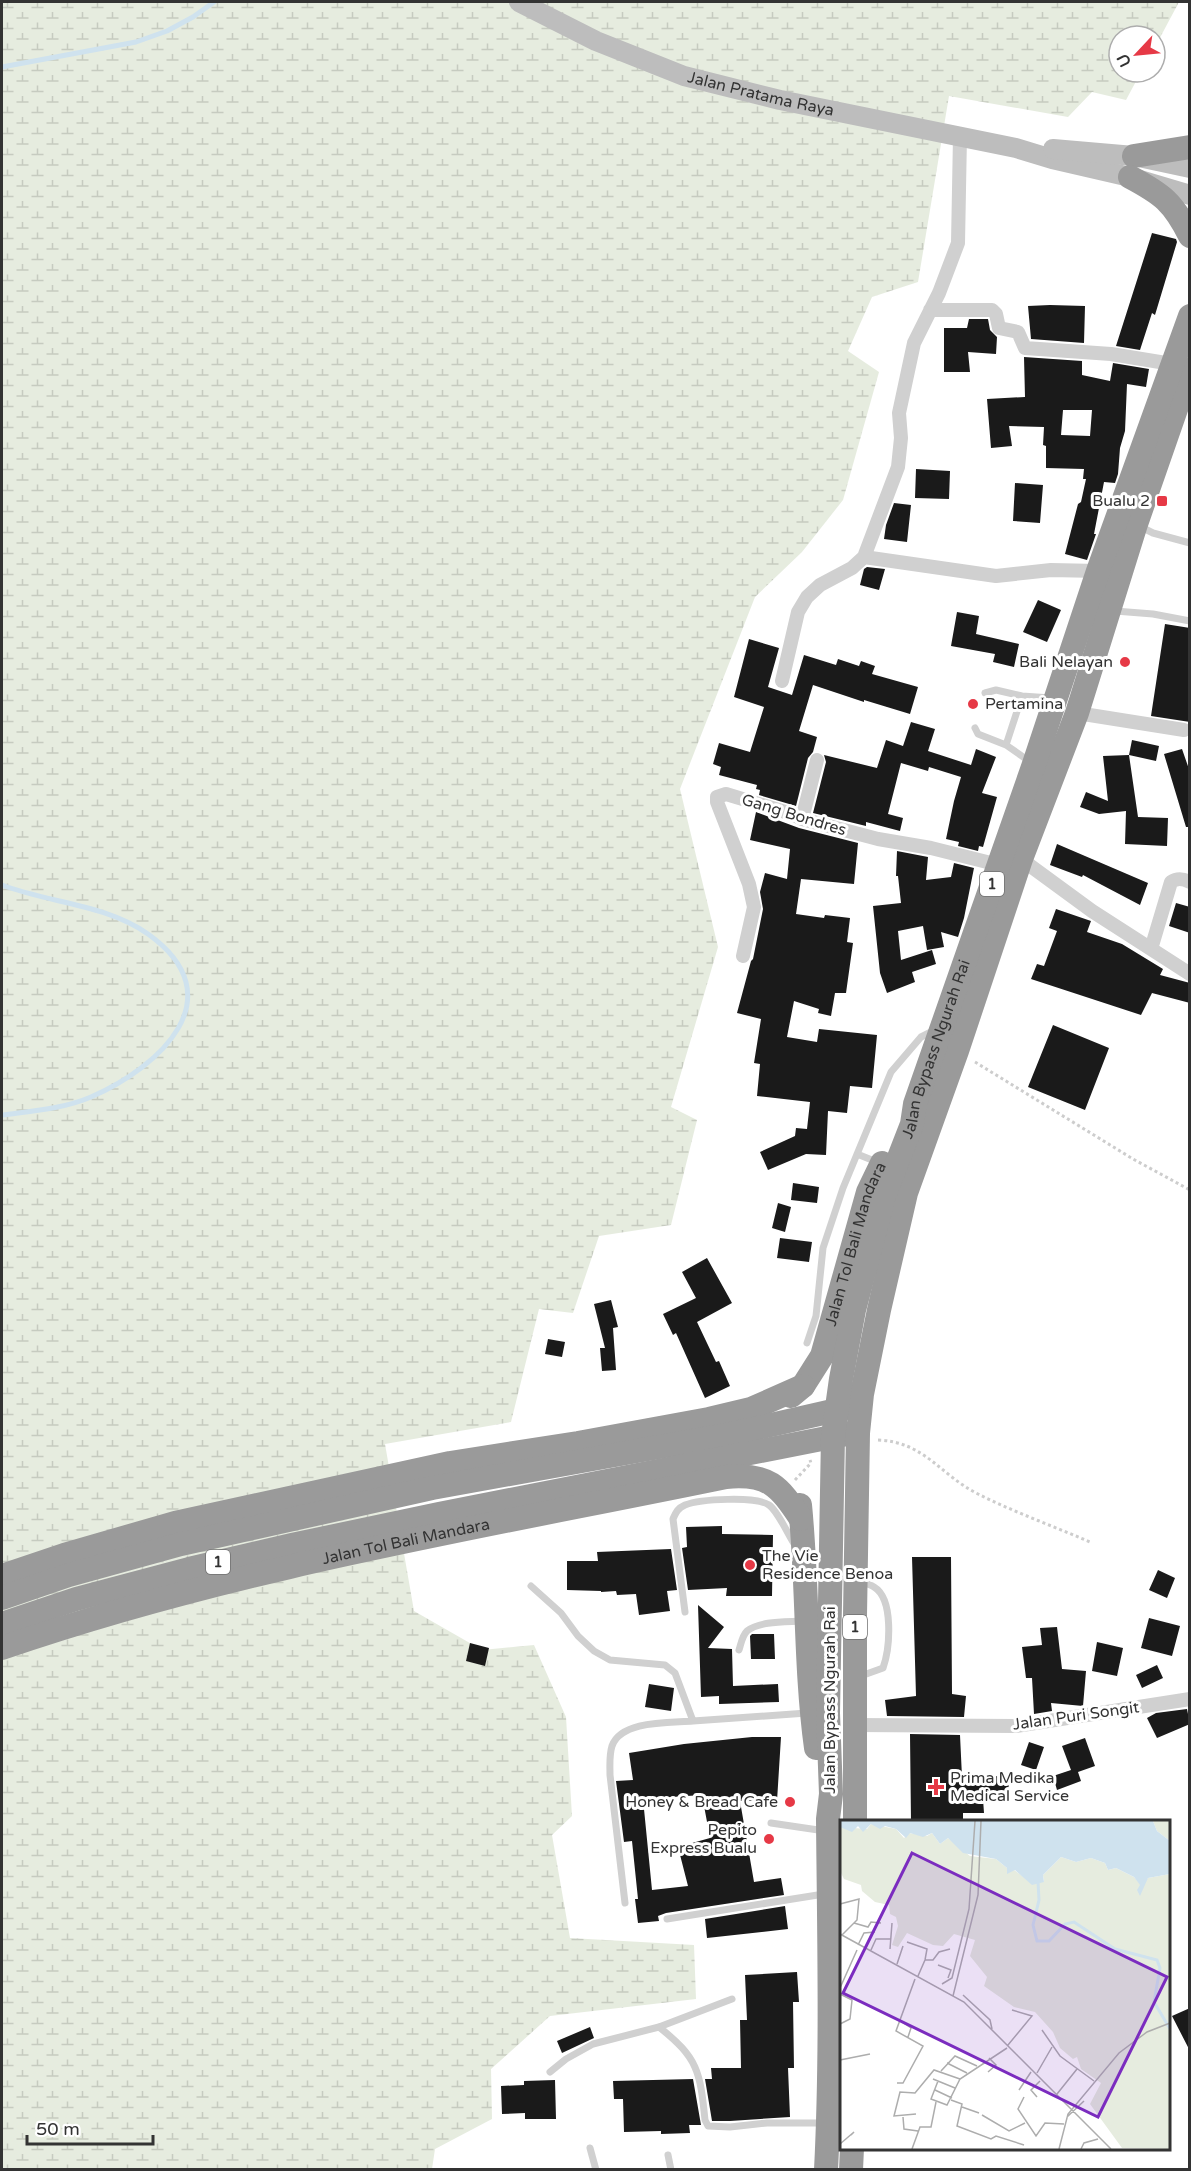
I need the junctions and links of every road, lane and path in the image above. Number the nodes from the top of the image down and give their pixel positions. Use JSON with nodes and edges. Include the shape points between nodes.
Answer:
{"nodes":[{"id":1,"x":519,"y":2,"type":"edge"},
{"id":2,"x":960,"y":136,"type":"junction"},
{"id":3,"x":1190,"y":147,"type":"edge"},
{"id":4,"x":1132,"y":166,"type":"junction"},
{"id":5,"x":1190,"y":168,"type":"edge"},
{"id":6,"x":1190,"y":195,"type":"edge"},
{"id":7,"x":1190,"y":236,"type":"edge"},
{"id":8,"x":930,"y":310,"type":"junction"},
{"id":9,"x":1190,"y":316,"type":"edge"},
{"id":10,"x":1181,"y":367,"type":"edge"},
{"id":11,"x":1184,"y":402,"type":"edge"},
{"id":12,"x":1136,"y":524,"type":"junction"},
{"id":13,"x":1190,"y":543,"type":"edge"},
{"id":14,"x":864,"y":556,"type":"junction"},
{"id":15,"x":1098,"y":571,"type":"junction"},
{"id":16,"x":1109,"y":610,"type":"junction"},
{"id":17,"x":1190,"y":621,"type":"edge"},
{"id":18,"x":782,"y":681,"type":"dead end"},
{"id":19,"x":985,"y":693,"type":"dead end"},
{"id":20,"x":1022,"y":696,"type":"junction"},
{"id":21,"x":1056,"y":698,"type":"junction"},
{"id":22,"x":1077,"y":713,"type":"junction"},
{"id":23,"x":975,"y":728,"type":"dead end"},
{"id":24,"x":1184,"y":730,"type":"dead end"},
{"id":25,"x":1006,"y":745,"type":"junction"},
{"id":26,"x":817,"y":760,"type":"dead end"},
{"id":27,"x":1034,"y":764,"type":"junction"},
{"id":28,"x":802,"y":819,"type":"junction"},
{"id":29,"x":1019,"y":866,"type":"junction"},
{"id":30,"x":1190,"y":882,"type":"edge"},
{"id":31,"x":1151,"y":949,"type":"junction"},
{"id":32,"x":743,"y":956,"type":"dead end"},
{"id":33,"x":1190,"y":974,"type":"edge"},
{"id":34,"x":942,"y":1026,"type":"junction"},
{"id":35,"x":957,"y":1051,"type":"junction"},
{"id":36,"x":915,"y":1104,"type":"joint"},
{"id":37,"x":857,"y":1154,"type":"junction"},
{"id":38,"x":888,"y":1166,"type":"junction"},
{"id":39,"x":1190,"y":1190,"type":"edge"},
{"id":40,"x":807,"y":1343,"type":"dead end"},
{"id":41,"x":803,"y":1386,"type":"junction"},
{"id":42,"x":861,"y":1404,"type":"junction"},
{"id":43,"x":836,"y":1411,"type":"junction"},
{"id":44,"x":858,"y":1436,"type":"junction"},
{"id":45,"x":833,"y":1437,"type":"junction"},
{"id":46,"x":733,"y":1445,"type":"junction"},
{"id":47,"x":589,"y":1459,"type":"junction"},
{"id":48,"x":450,"y":1462,"type":"junction"},
{"id":49,"x":429,"y":1478,"type":"junction"},
{"id":50,"x":801,"y":1519,"type":"junction"},
{"id":51,"x":440,"y":1527,"type":"junction"},
{"id":52,"x":1090,"y":1542,"type":"dead end"},
{"id":53,"x":818,"y":1557,"type":"junction"},
{"id":54,"x":2,"y":1576,"type":"edge"},
{"id":55,"x":856,"y":1580,"type":"junction"},
{"id":56,"x":531,"y":1586,"type":"dead end"},
{"id":57,"x":2,"y":1598,"type":"edge"},
{"id":58,"x":685,"y":1612,"type":"dead end"},
{"id":59,"x":818,"y":1621,"type":"junction"},
{"id":60,"x":2,"y":1624,"type":"edge"},
{"id":61,"x":2,"y":1648,"type":"edge"},
{"id":62,"x":740,"y":1650,"type":"dead end"},
{"id":63,"x":855,"y":1678,"type":"junction"},
{"id":64,"x":1190,"y":1699,"type":"edge"},
{"id":65,"x":820,"y":1713,"type":"junction"},
{"id":66,"x":693,"y":1721,"type":"junction"},
{"id":67,"x":854,"y":1725,"type":"junction"},
{"id":68,"x":855,"y":1820,"type":"edge"},
{"id":69,"x":771,"y":1823,"type":"dead end"},
{"id":70,"x":828,"y":1825,"type":"junction"},
{"id":71,"x":830,"y":1893,"type":"junction"},
{"id":72,"x":625,"y":1903,"type":"dead end"},
{"id":73,"x":668,"y":1919,"type":"dead end"},
{"id":74,"x":732,"y":1999,"type":"dead end"},
{"id":75,"x":836,"y":2022,"type":"edge"},
{"id":76,"x":659,"y":2027,"type":"junction"},
{"id":77,"x":550,"y":2072,"type":"dead end"},
{"id":78,"x":828,"y":2123,"type":"junction"},
{"id":79,"x":590,"y":2148,"type":"dead end"},
{"id":80,"x":852,"y":2150,"type":"edge"},
{"id":81,"x":668,"y":2155,"type":"dead end"},
{"id":82,"x":596,"y":2169,"type":"edge"},
{"id":83,"x":672,"y":2169,"type":"edge"},
{"id":84,"x":826,"y":2169,"type":"edge"},
{"id":85,"x":851,"y":2169,"type":"edge"}],
"edges":[{"from":1,"to":2,"type":"main road","name":"Jalan Pratama Raya","via":[[596,41],[684,76],[780,100]]},
{"from":2,"to":4,"type":"main road","name":"Jalan Pratama Raya","via":[[1052,159]]},
{"from":2,"to":8,"type":"street","via":[[958,243]]},
{"from":3,"to":4,"type":"highway"},
{"from":4,"to":5,"type":"main road","name":"Jalan Pratama Raya"},
{"from":4,"to":6,"type":"main road","name":"Jalan Pratama Raya"},
{"from":4,"to":7,"type":"highway","via":[[1171,204]]},
{"from":8,"to":10,"type":"street","via":[[992,310],[999,328],[1018,332],[1025,348],[1111,354]]},
{"from":8,"to":14,"type":"street","via":[[914,343],[906,378],[899,413],[898,467]]},
{"from":9,"to":10,"type":"highway","name":"Jalan Bypass Ngurah Rai","number":"1"},
{"from":10,"to":11,"type":"highway","name":"Jalan Bypass Ngurah Rai","number":"1"},
{"from":10,"to":15,"type":"highway","name":"Jalan Bypass Ngurah Rai","number":"1"},
{"from":11,"to":12,"type":"highway","name":"Jalan Bypass Ngurah Rai","number":"1"},
{"from":12,"to":13,"type":"lane"},
{"from":12,"to":16,"type":"highway","name":"Jalan Bypass Ngurah Rai","number":"1"},
{"from":14,"to":15,"type":"street","via":[[996,576],[1051,570]]},
{"from":14,"to":18,"type":"street","via":[[807,597],[798,612]]},
{"from":15,"to":21,"type":"highway","name":"Jalan Bypass Ngurah Rai","number":"1"},
{"from":16,"to":17,"type":"lane"},
{"from":16,"to":22,"type":"highway","name":"Jalan Bypass Ngurah Rai","number":"1"},
{"from":19,"to":20,"type":"lane","via":[[996,690]]},
{"from":20,"to":21,"type":"lane"},
{"from":20,"to":25,"type":"lane"},
{"from":21,"to":27,"type":"highway","name":"Jalan Bypass Ngurah Rai","number":"1"},
{"from":22,"to":24,"type":"street"},
{"from":22,"to":29,"type":"highway","name":"Jalan Bypass Ngurah Rai","number":"1"},
{"from":23,"to":25,"type":"lane","via":[[978,734]]},
{"from":25,"to":27,"type":"lane"},
{"from":26,"to":28,"type":"street"},
{"from":27,"to":29,"type":"highway","name":"Jalan Bypass Ngurah Rai","number":"1"},
{"from":28,"to":29,"type":"street","name":"Gang Bondres","via":[[878,839]]},
{"from":28,"to":32,"type":"street","name":"Gang Bondres","via":[[726,794],[717,797],[754,907]]},
{"from":29,"to":31,"type":"street","name":"Gang Bondres"},
{"from":29,"to":34,"type":"highway","name":"Jalan Bypass Ngurah Rai","number":"1"},
{"from":29,"to":35,"type":"highway","name":"Jalan Bypass Ngurah Rai","number":"1"},
{"from":30,"to":31,"type":"street","via":[[1171,882]]},
{"from":31,"to":33,"type":"street","name":"Gang Bondres"},
{"from":34,"to":36,"type":"highway","name":"Jalan Bypass Ngurah Rai","number":"1"},
{"from":34,"to":37,"type":"lane","via":[[921,1036],[891,1072]]},
{"from":35,"to":39,"type":"path"},
{"from":35,"to":42,"type":"highway","name":"Jalan Bypass Ngurah Rai","number":"1","via":[[906,1193]]},
{"from":36,"to":38,"type":"highway","name":"Jalan Tol Bali Mandara","number":"1","via":[[902,1121]]},
{"from":37,"to":38,"type":"lane"},
{"from":37,"to":40,"type":"lane","via":[[823,1248],[816,1316]]},
{"from":38,"to":41,"type":"highway","name":"Jalan Tol Bali Mandara","number":"1","via":[[868,1192],[822,1356]]},
{"from":38,"to":43,"type":"highway","name":"Jalan Bypass Ngurah Rai","number":"1","via":[[884,1196],[854,1310]]},
{"from":41,"to":46,"type":"highway","name":"Jalan Tol Bali Mandara","number":"1"},
{"from":41,"to":48,"type":"highway","name":"Jalan Tol Bali Mandara","number":"1","via":[[751,1409],[709,1419]]},
{"from":42,"to":43,"type":"highway","name":"Jalan Tol Bali Mandara","number":"1"},
{"from":42,"to":44,"type":"highway","name":"Jalan Bypass Ngurah Rai","number":"1"},
{"from":43,"to":45,"type":"highway","name":"Jalan Bypass Ngurah Rai"},
{"from":43,"to":46,"type":"highway","name":"Jalan Tol Bali Mandara","number":"1"},
{"from":44,"to":45,"type":"highway","name":"Jalan Tol Bali Mandara","number":"1"},
{"from":44,"to":52,"type":"path","via":[[905,1444],[978,1494]]},
{"from":44,"to":55,"type":"highway","name":"Jalan Bypass Ngurah Rai","number":"1"},
{"from":45,"to":46,"type":"highway","name":"Jalan Tol Bali Mandara","number":"1"},
{"from":45,"to":53,"type":"highway","name":"Jalan Bypass Ngurah Rai","number":"1"},
{"from":46,"to":47,"type":"highway","name":"Jalan Tol Bali Mandara","number":"1"},
{"from":46,"to":50,"type":"highway","name":"Jalan Tol Bali Mandara","number":"1","via":[[794,1482]]},
{"from":46,"to":51,"type":"highway","name":"Jalan Tol Bali Mandara","number":"1"},
{"from":47,"to":48,"type":"highway","number":"1"},
{"from":47,"to":49,"type":"highway","name":"Jalan Tol Bali Mandara","number":"1"},
{"from":48,"to":49,"type":"highway","name":"Jalan Tol Bali Mandara","number":"1"},
{"from":49,"to":54,"type":"highway","name":"Jalan Tol Bali Mandara","number":"1","via":[[176,1524]]},
{"from":49,"to":57,"type":"highway","name":"Jalan Tol Bali Mandara","number":"1","via":[[69,1575]]},
{"from":50,"to":51,"type":"highway","name":"Jalan Tol Bali Mandara","number":"1","via":[[777,1487],[758,1478],[737,1476]]},
{"from":50,"to":53,"type":"highway","name":"Jalan Tol Bali Mandara","number":"1"},
{"from":51,"to":60,"type":"highway","name":"Jalan Tol Bali Mandara","number":"1","via":[[189,1569],[76,1599]]},
{"from":51,"to":61,"type":"highway","name":"Jalan Tol Bali Mandara","number":"1","via":[[82,1620]]},
{"from":53,"to":58,"type":"lane","via":[[770,1506],[757,1500],[686,1505],[677,1510],[673,1519]]},
{"from":53,"to":59,"type":"highway","name":"Jalan Bypass Ngurah Rai","number":"1"},
{"from":55,"to":63,"type":"highway","name":"Jalan Bypass Ngurah Rai","number":"1"},
{"from":55,"to":63,"type":"lane","via":[[876,1587],[885,1602],[889,1628],[884,1668]]},
{"from":56,"to":66,"type":"lane","via":[[594,1651],[610,1660],[665,1665],[675,1673]]},
{"from":59,"to":62,"type":"lane","via":[[765,1625],[748,1631]]},
{"from":59,"to":65,"type":"highway","name":"Jalan Bypass Ngurah Rai","number":"1"},
{"from":63,"to":67,"type":"highway","name":"Jalan Bypass Ngurah Rai","number":"1"},
{"from":64,"to":67,"type":"street","name":"Jalan Puri Songit","via":[[1016,1726]]},
{"from":65,"to":66,"type":"lane"},
{"from":65,"to":70,"type":"highway","name":"Jalan Bypass Ngurah Rai","number":"1","via":[[831,1794]]},
{"from":66,"to":72,"type":"lane","via":[[636,1726],[622,1732],[613,1745],[610,1775]]},
{"from":67,"to":68,"type":"highway","name":"Jalan Bypass Ngurah Rai","number":"1"},
{"from":69,"to":70,"type":"lane"},
{"from":70,"to":71,"type":"highway","name":"Jalan Bypass Ngurah Rai","number":"1"},
{"from":71,"to":73,"type":"lane"},
{"from":71,"to":75,"type":"highway","name":"Jalan Bypass Ngurah Rai","number":"1"},
{"from":74,"to":76,"type":"lane"},
{"from":75,"to":78,"type":"highway","name":"Jalan Bypass Ngurah Rai","number":"1"},
{"from":76,"to":77,"type":"lane","via":[[593,2044]]},
{"from":76,"to":78,"type":"lane","via":[[694,2062],[708,2126]]},
{"from":78,"to":84,"type":"highway","name":"Jalan Bypass Ngurah Rai","number":"1"},
{"from":79,"to":82,"type":"lane"},
{"from":80,"to":85,"type":"highway"},
{"from":81,"to":83,"type":"lane"}]}
